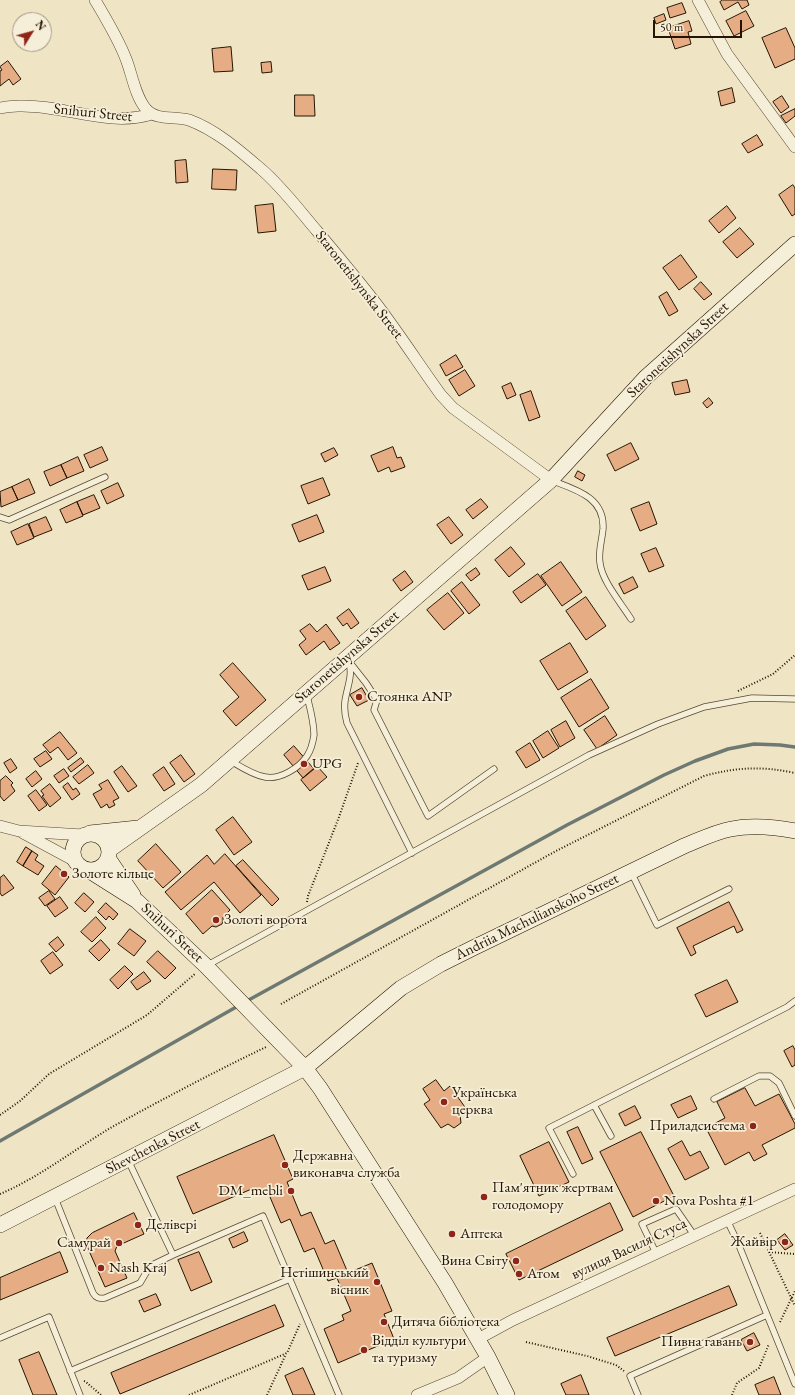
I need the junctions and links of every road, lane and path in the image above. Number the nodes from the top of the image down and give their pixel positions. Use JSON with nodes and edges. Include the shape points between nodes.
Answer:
{"nodes":[{"id":1,"x":95,"y":0,"type":"edge"},
{"id":2,"x":698,"y":0,"type":"edge"},
{"id":3,"x":0,"y":108,"type":"edge"},
{"id":4,"x":152,"y":114,"type":"junction"},
{"id":5,"x":795,"y":147,"type":"edge"},
{"id":6,"x":795,"y":244,"type":"edge"},
{"id":7,"x":105,"y":477,"type":"dead end"},
{"id":8,"x":550,"y":480,"type":"junction"},
{"id":9,"x":0,"y":517,"type":"edge"},
{"id":10,"x":631,"y":619,"type":"dead end"},
{"id":11,"x":795,"y":655,"type":"edge"},
{"id":12,"x":346,"y":658,"type":"junction"},
{"id":13,"x":306,"y":693,"type":"junction"},
{"id":14,"x":732,"y":694,"type":"dead end"},
{"id":15,"x":795,"y":699,"type":"edge"},
{"id":16,"x":362,"y":753,"type":"junction"},
{"id":17,"x":229,"y":760,"type":"junction"},
{"id":18,"x":494,"y":769,"type":"dead end"},
{"id":19,"x":795,"y":773,"type":"edge"},
{"id":20,"x":0,"y":826,"type":"edge"},
{"id":21,"x":139,"y":828,"type":"junction"},
{"id":22,"x":19,"y":831,"type":"junction"},
{"id":23,"x":795,"y":831,"type":"edge"},
{"id":24,"x":86,"y":834,"type":"junction"},
{"id":25,"x":412,"y":853,"type":"junction"},
{"id":26,"x":108,"y":854,"type":"junction"},
{"id":27,"x":75,"y":861,"type":"junction"},
{"id":28,"x":88,"y":870,"type":"junction"},
{"id":29,"x":631,"y":872,"type":"junction"},
{"id":30,"x":729,"y":889,"type":"dead end"},
{"id":31,"x":137,"y":901,"type":"junction"},
{"id":32,"x":305,"y":912,"type":"junction"},
{"id":33,"x":206,"y":966,"type":"junction"},
{"id":34,"x":795,"y":1001,"type":"edge"},
{"id":35,"x":281,"y":1004,"type":"dead end"},
{"id":36,"x":271,"y":1042,"type":"junction"},
{"id":37,"x":305,"y":1068,"type":"junction"},
{"id":38,"x":714,"y":1099,"type":"dead end"},
{"id":39,"x":594,"y":1105,"type":"junction"},
{"id":40,"x":0,"y":1115,"type":"edge"},
{"id":41,"x":795,"y":1116,"type":"edge"},
{"id":42,"x":610,"y":1136,"type":"dead end"},
{"id":43,"x":128,"y":1160,"type":"junction"},
{"id":44,"x":572,"y":1174,"type":"dead end"},
{"id":45,"x":795,"y":1189,"type":"edge"},
{"id":46,"x":0,"y":1194,"type":"edge"},
{"id":47,"x":55,"y":1197,"type":"junction"},
{"id":48,"x":727,"y":1220,"type":"junction"},
{"id":49,"x":0,"y":1225,"type":"edge"},
{"id":50,"x":760,"y":1233,"type":"dead end"},
{"id":51,"x":694,"y":1235,"type":"junction"},
{"id":52,"x":770,"y":1252,"type":"junction"},
{"id":53,"x":656,"y":1253,"type":"junction"},
{"id":54,"x":795,"y":1254,"type":"edge"},
{"id":55,"x":173,"y":1255,"type":"junction"},
{"id":56,"x":290,"y":1279,"type":"junction"},
{"id":57,"x":795,"y":1291,"type":"edge"},
{"id":58,"x":792,"y":1298,"type":"junction"},
{"id":59,"x":795,"y":1306,"type":"edge"},
{"id":60,"x":304,"y":1313,"type":"junction"},
{"id":61,"x":767,"y":1315,"type":"junction"},
{"id":62,"x":774,"y":1333,"type":"junction"},
{"id":63,"x":0,"y":1338,"type":"edge"},
{"id":64,"x":478,"y":1339,"type":"junction"},
{"id":65,"x":526,"y":1342,"type":"dead end"},
{"id":66,"x":287,"y":1353,"type":"junction"},
{"id":67,"x":488,"y":1357,"type":"junction"},
{"id":68,"x":70,"y":1371,"type":"junction"},
{"id":69,"x":630,"y":1376,"type":"junction"},
{"id":70,"x":73,"y":1379,"type":"junction"},
{"id":71,"x":795,"y":1384,"type":"edge"},
{"id":72,"x":80,"y":1395,"type":"edge"},
{"id":73,"x":101,"y":1395,"type":"edge"},
{"id":74,"x":188,"y":1395,"type":"edge"},
{"id":75,"x":266,"y":1395,"type":"edge"},
{"id":76,"x":339,"y":1395,"type":"edge"},
{"id":77,"x":417,"y":1395,"type":"edge"},
{"id":78,"x":507,"y":1395,"type":"edge"},
{"id":79,"x":638,"y":1395,"type":"edge"},
{"id":80,"x":732,"y":1395,"type":"edge"}],
"edges":[{"from":1,"to":4,"type":"street","name":"Snihuri Street","via":[[119,42],[141,100]]},
{"from":2,"to":5,"type":"street","via":[[727,54]]},
{"from":3,"to":4,"type":"street","name":"Snihuri Street","via":[[36,106],[115,118],[142,118]]},
{"from":4,"to":8,"type":"street","name":"Staronetishynska Street","via":[[187,120],[206,127],[262,170],[288,196],[378,306],[453,408]]},
{"from":6,"to":8,"type":"main road","name":"Staronetishynska Street","via":[[646,377]]},
{"from":7,"to":9,"type":"lane","via":[[9,520]]},
{"from":8,"to":10,"type":"lane","via":[[578,491],[594,502],[600,510],[603,519],[600,563],[605,579]]},
{"from":8,"to":12,"type":"main road","name":"Staronetishynska Street"},
{"from":11,"to":14,"type":"path","via":[[773,674]]},
{"from":12,"to":13,"type":"main road","name":"Staronetishynska Street"},
{"from":12,"to":16,"type":"lane","via":[[351,671],[344,714]]},
{"from":12,"to":18,"type":"lane","via":[[377,700],[374,710],[428,816]]},
{"from":13,"to":17,"type":"main road","name":"Staronetishynska Street"},
{"from":13,"to":17,"type":"lane","via":[[314,735],[307,757],[288,773],[266,778]]},
{"from":15,"to":25,"type":"lane","via":[[752,698],[704,707],[658,724],[589,755]]},
{"from":16,"to":25,"type":"lane"},
{"from":16,"to":32,"type":"path","via":[[340,817],[308,896]]},
{"from":17,"to":21,"type":"main road","name":"Staronetishynska Street","via":[[201,784]]},
{"from":19,"to":35,"type":"path","via":[[753,767],[724,770],[704,776],[556,851]]},
{"from":20,"to":22,"type":"street"},
{"from":21,"to":24,"type":"main road","name":"Staronetishynska Street"},
{"from":21,"to":26,"type":"main road","name":"Staronetishynska Street"},
{"from":22,"to":24,"type":"street"},
{"from":22,"to":27,"type":"street"},
{"from":23,"to":29,"type":"main road","name":"Andriia Machulianskoho Street","via":[[748,826],[730,829],[684,846]]},
{"from":24,"to":26,"type":"main road","via":[[96,834],[105,840]]},
{"from":24,"to":27,"type":"main road","via":[[78,839],[73,849]]},
{"from":25,"to":32,"type":"lane"},
{"from":26,"to":28,"type":"main road","via":[[105,864],[100,868]]},
{"from":26,"to":31,"type":"main road","name":"Snihuri Street"},
{"from":27,"to":28,"type":"main road"},
{"from":28,"to":31,"type":"main road","name":"Snihuri Street"},
{"from":29,"to":30,"type":"lane","via":[[656,925]]},
{"from":29,"to":37,"type":"main road","name":"Andriia Machulianskoho Street","via":[[441,964],[401,988]]},
{"from":31,"to":33,"type":"main road","name":"Snihuri Street"},
{"from":32,"to":33,"type":"lane"},
{"from":33,"to":36,"type":"main road","name":"Snihuri Street"},
{"from":33,"to":40,"type":"path","via":[[147,1015],[49,1074],[20,1101]]},
{"from":34,"to":39,"type":"lane"},
{"from":36,"to":37,"type":"main road","name":"Snihuri Street"},
{"from":36,"to":46,"type":"path","via":[[112,1128],[19,1186]]},
{"from":37,"to":43,"type":"main road","name":"Shevchenka Street"},
{"from":37,"to":64,"type":"main road","name":"Snihuri Street","via":[[407,1223]]},
{"from":38,"to":41,"type":"lane","via":[[759,1076],[770,1076],[778,1083]]},
{"from":39,"to":42,"type":"lane"},
{"from":39,"to":44,"type":"lane","via":[[550,1128]]},
{"from":43,"to":47,"type":"main road","name":"Shevchenka Street"},
{"from":43,"to":55,"type":"lane"},
{"from":45,"to":48,"type":"street","name":"вулиця Василя Стуса"},
{"from":47,"to":49,"type":"main road","name":"Shevchenka Street"},
{"from":47,"to":55,"type":"lane","via":[[93,1293],[100,1299],[140,1283],[150,1266]]},
{"from":48,"to":51,"type":"street","name":"вулиця Василя Стуса"},
{"from":48,"to":61,"type":"lane"},
{"from":50,"to":52,"type":"path"},
{"from":51,"to":53,"type":"street","name":"вулиця Василя Стуса"},
{"from":51,"to":53,"type":"lane","via":[[676,1209],[642,1224]]},
{"from":52,"to":54,"type":"path"},
{"from":52,"to":58,"type":"path"},
{"from":53,"to":64,"type":"street","name":"вулиця Василя Стуса"},
{"from":55,"to":56,"type":"lane","via":[[263,1216]]},
{"from":56,"to":60,"type":"lane"},
{"from":56,"to":68,"type":"lane"},
{"from":57,"to":58,"type":"path"},
{"from":58,"to":59,"type":"path"},
{"from":58,"to":62,"type":"path"},
{"from":60,"to":66,"type":"path"},
{"from":60,"to":76,"type":"lane"},
{"from":61,"to":62,"type":"lane"},
{"from":61,"to":69,"type":"lane"},
{"from":62,"to":71,"type":"lane"},
{"from":62,"to":80,"type":"path","via":[[759,1368],[737,1384]]},
{"from":63,"to":68,"type":"lane","via":[[49,1317]]},
{"from":64,"to":67,"type":"main road","name":"Snihuri Street"},
{"from":65,"to":69,"type":"path","via":[[616,1365]]},
{"from":66,"to":74,"type":"path"},
{"from":66,"to":75,"type":"path"},
{"from":67,"to":77,"type":"street","via":[[458,1378]]},
{"from":67,"to":78,"type":"main road","name":"Snihuri Street"},
{"from":68,"to":70,"type":"lane"},
{"from":69,"to":79,"type":"lane"},
{"from":70,"to":72,"type":"lane"},
{"from":70,"to":73,"type":"path","via":[[86,1382]]}]}
